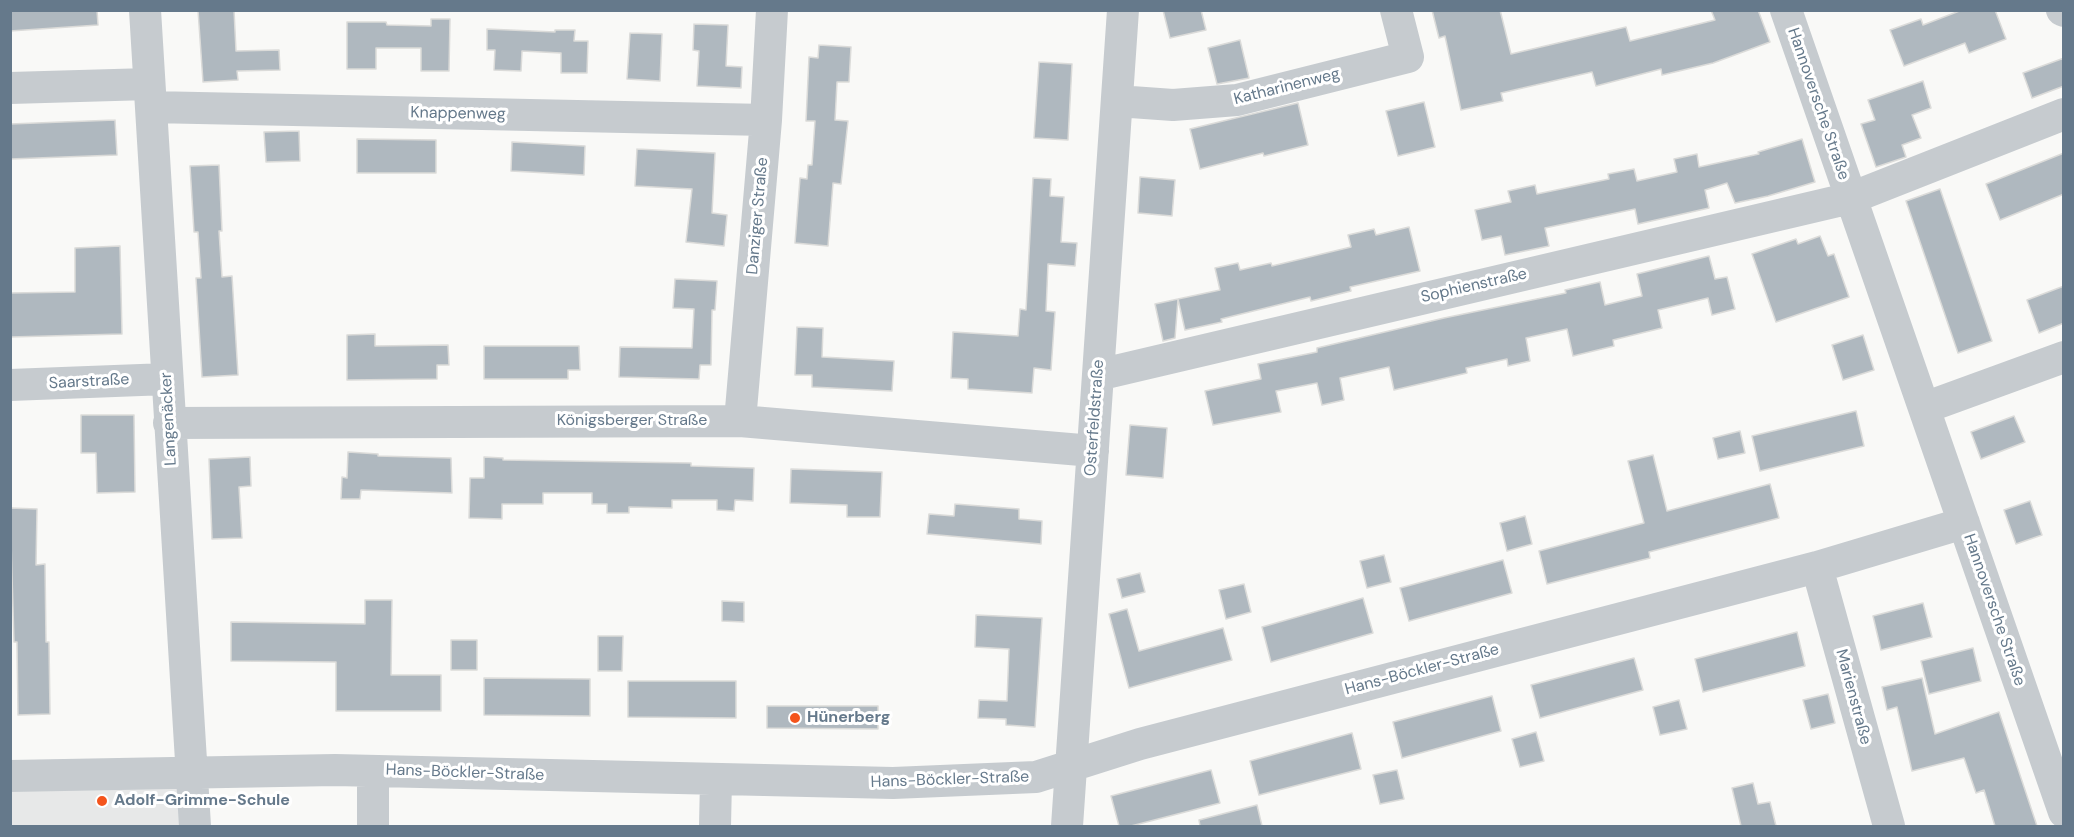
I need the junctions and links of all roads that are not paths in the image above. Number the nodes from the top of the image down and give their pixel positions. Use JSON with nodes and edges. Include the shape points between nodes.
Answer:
{"nodes":[{"id":1,"x":145,"y":10,"type":"edge"},
{"id":2,"x":772,"y":10,"type":"edge"},
{"id":3,"x":1123,"y":10,"type":"edge"},
{"id":4,"x":1396,"y":10,"type":"edge"},
{"id":5,"x":1786,"y":10,"type":"edge"},
{"id":6,"x":10,"y":88,"type":"edge"},
{"id":7,"x":150,"y":96,"type":"junction"},
{"id":8,"x":1117,"y":101,"type":"junction"},
{"id":9,"x":2064,"y":114,"type":"edge"},
{"id":10,"x":766,"y":120,"type":"junction"},
{"id":11,"x":1851,"y":198,"type":"junction"},
{"id":12,"x":2064,"y":357,"type":"edge"},
{"id":13,"x":1098,"y":375,"type":"junction"},
{"id":14,"x":167,"y":379,"type":"junction"},
{"id":15,"x":10,"y":385,"type":"edge"},
{"id":16,"x":1924,"y":408,"type":"junction"},
{"id":17,"x":740,"y":421,"type":"junction"},
{"id":18,"x":169,"y":423,"type":"junction"},
{"id":19,"x":1093,"y":452,"type":"junction"},
{"id":20,"x":1964,"y":523,"type":"junction"},
{"id":21,"x":1817,"y":567,"type":"junction"},
{"id":22,"x":1071,"y":767,"type":"junction"},
{"id":23,"x":373,"y":771,"type":"junction"},
{"id":24,"x":191,"y":773,"type":"junction"},
{"id":25,"x":10,"y":776,"type":"edge"},
{"id":26,"x":716,"y":780,"type":"junction"},
{"id":27,"x":2064,"y":812,"type":"edge"},
{"id":28,"x":195,"y":826,"type":"edge"},
{"id":29,"x":373,"y":826,"type":"edge"},
{"id":30,"x":715,"y":826,"type":"edge"},
{"id":31,"x":1066,"y":826,"type":"edge"},
{"id":32,"x":1888,"y":826,"type":"edge"}],
"edges":[{"from":1,"to":7,"type":"street","name":"Langenäcker"},
{"from":2,"to":10,"type":"street","name":"Danziger Straße"},
{"from":3,"to":8,"type":"street","name":"Osterfeldstraße"},
{"from":4,"to":8,"type":"street","name":"Katharinenweg","via":[[1408,57],[1237,100],[1173,105]]},
{"from":5,"to":11,"type":"street","name":"Hannoversche Straße"},
{"from":6,"to":7,"type":"street","name":"Knappenweg"},
{"from":7,"to":10,"type":"street","name":"Knappenweg"},
{"from":7,"to":14,"type":"street","name":"Langenäcker"},
{"from":8,"to":13,"type":"street","name":"Osterfeldstraße"},
{"from":9,"to":11,"type":"street","name":"Hannoversche Straße"},
{"from":10,"to":17,"type":"street","name":"Danziger Straße"},
{"from":11,"to":13,"type":"street","name":"Sophienstraße"},
{"from":11,"to":16,"type":"street","name":"Hannoversche Straße"},
{"from":12,"to":16,"type":"street"},
{"from":13,"to":19,"type":"street","name":"Osterfeldstraße"},
{"from":14,"to":15,"type":"street","name":"Saarstraße"},
{"from":14,"to":18,"type":"street","name":"Langenäcker"},
{"from":16,"to":20,"type":"street","name":"Hannoversche Straße"},
{"from":17,"to":18,"type":"street","name":"Königsberger Straße"},
{"from":17,"to":19,"type":"street","name":"Königsberger Straße"},
{"from":18,"to":24,"type":"street","name":"Langenäcker"},
{"from":19,"to":22,"type":"street","name":"Osterfeldstraße"},
{"from":20,"to":21,"type":"street","name":"Hans-Böckler-Straße"},
{"from":20,"to":27,"type":"street","name":"Hannoversche Straße"},
{"from":21,"to":22,"type":"street","name":"Hans-Böckler-Straße","via":[[1140,744]]},
{"from":21,"to":32,"type":"street","name":"Marienstraße"},
{"from":22,"to":26,"type":"street","name":"Hans-Böckler-Straße","via":[[1036,777],[905,783]]},
{"from":22,"to":31,"type":"street","name":"Osterfeldstraße"},
{"from":23,"to":24,"type":"street","name":"Hans-Böckler-Straße"},
{"from":23,"to":26,"type":"street","name":"Hans-Böckler-Straße"},
{"from":23,"to":29,"type":"street"},
{"from":24,"to":25,"type":"street","name":"Hans-Böckler-Straße"},
{"from":24,"to":28,"type":"street","name":"Langenäcker"},
{"from":26,"to":30,"type":"street"}]}
